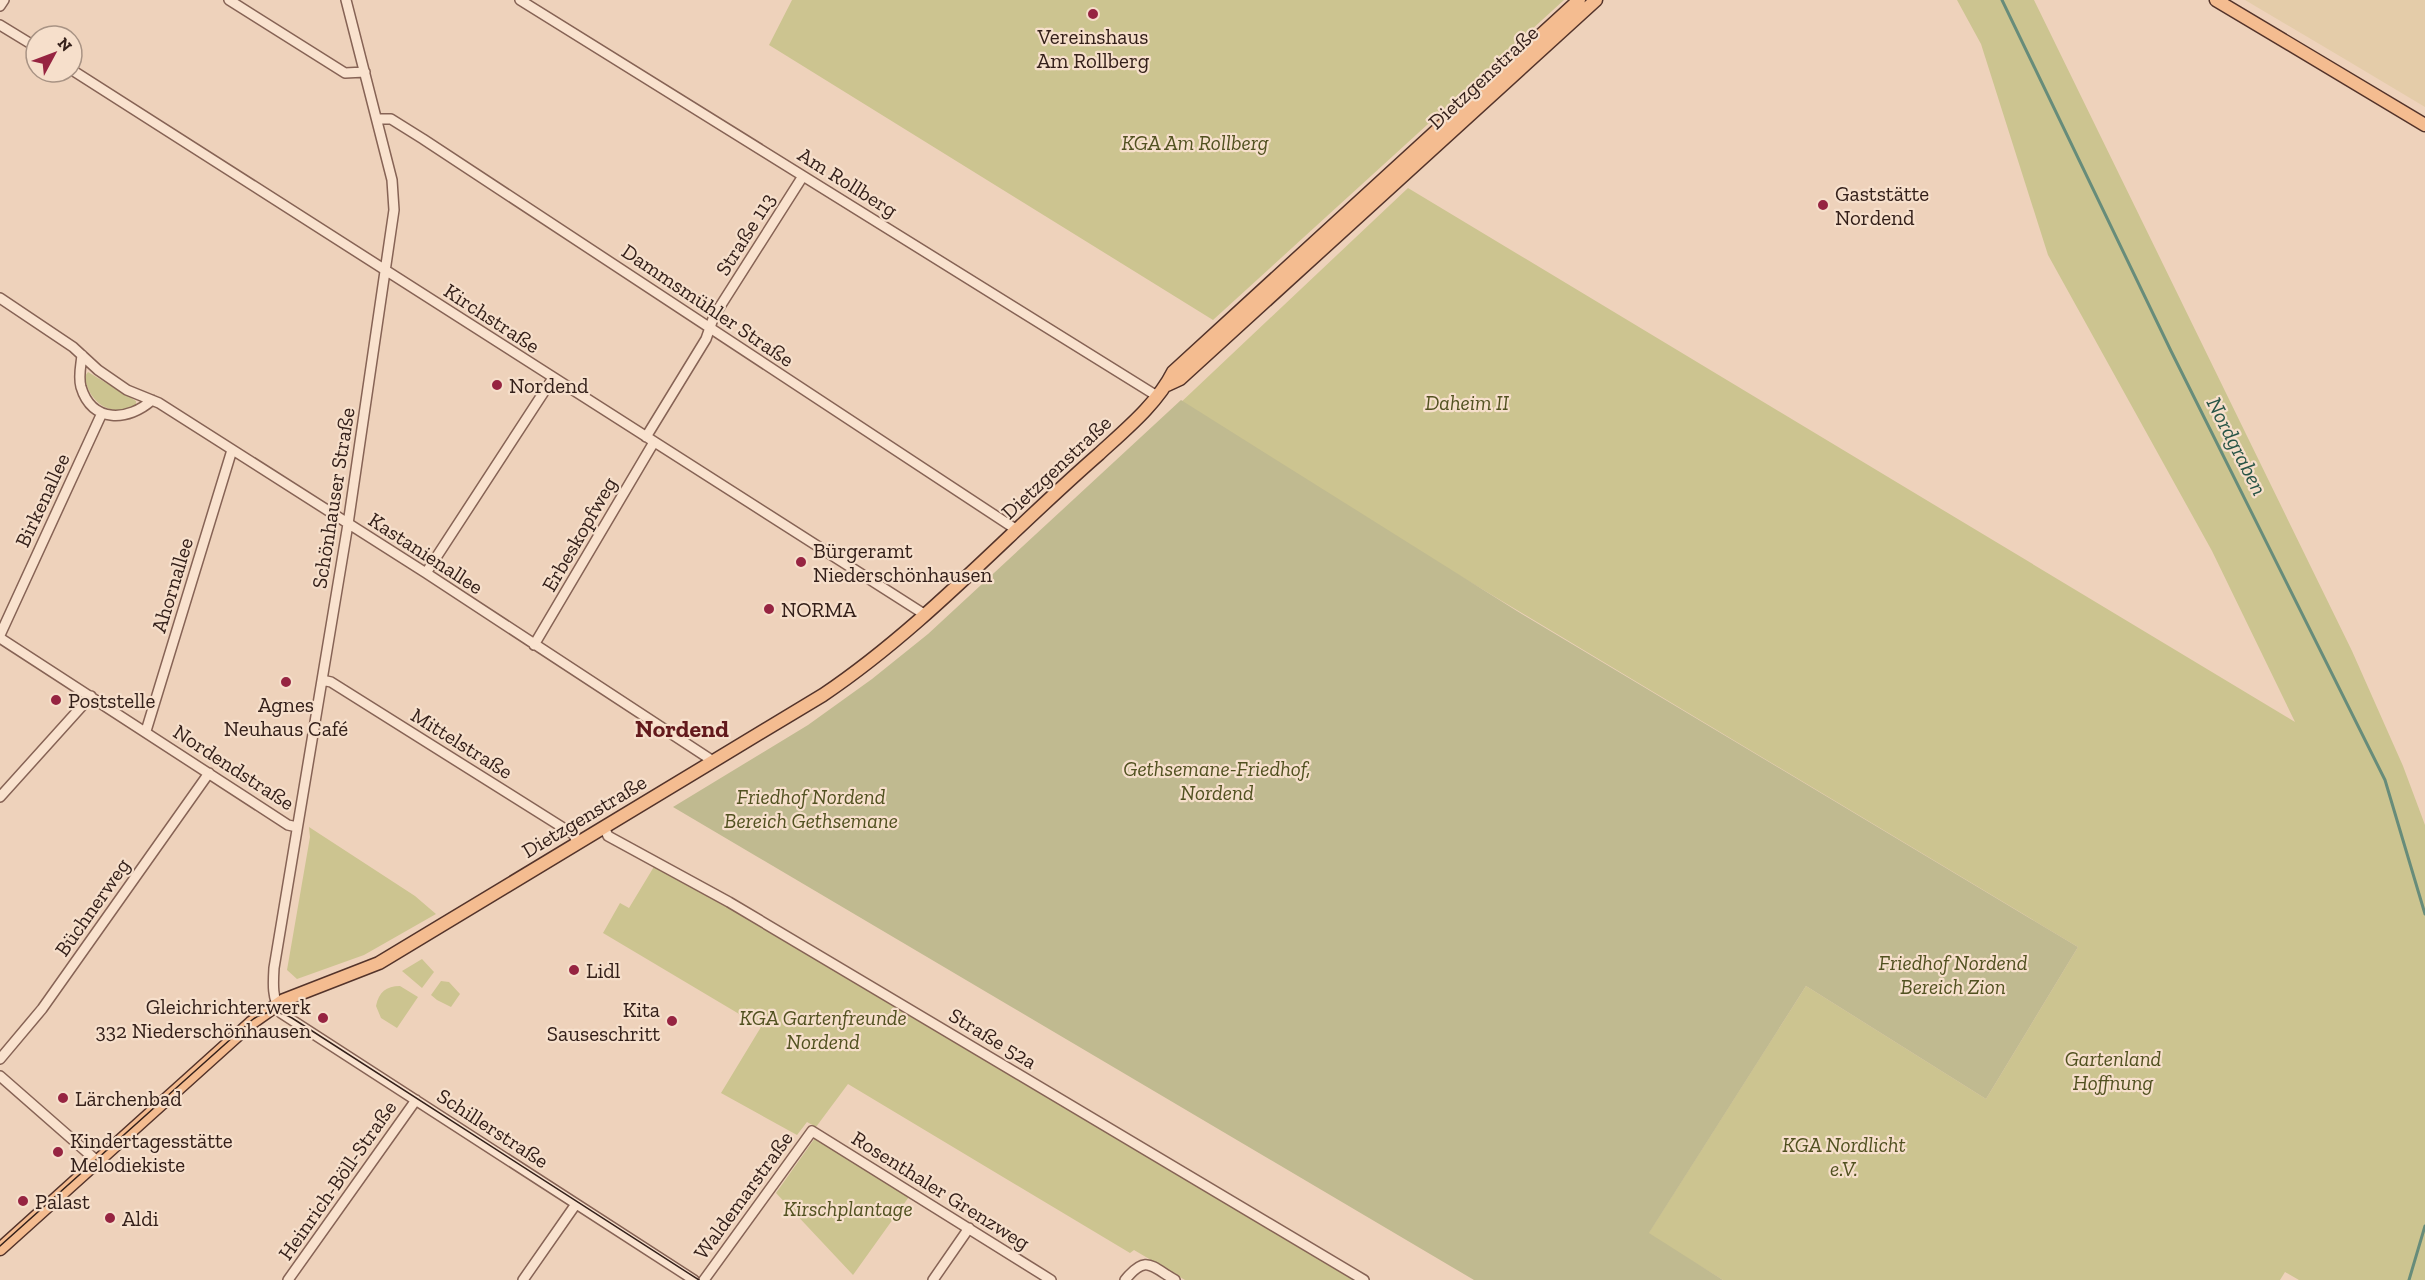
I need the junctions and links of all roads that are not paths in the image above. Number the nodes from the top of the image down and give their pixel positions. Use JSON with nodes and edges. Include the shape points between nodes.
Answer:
{"nodes":[{"id":1,"x":4,"y":0,"type":"edge"},
{"id":2,"x":229,"y":0,"type":"edge"},
{"id":3,"x":346,"y":0,"type":"edge"},
{"id":4,"x":520,"y":0,"type":"edge"},
{"id":5,"x":1579,"y":0,"type":"edge"},
{"id":6,"x":1596,"y":0,"type":"edge"},
{"id":7,"x":2216,"y":0,"type":"edge"},
{"id":8,"x":0,"y":6,"type":"edge"},
{"id":9,"x":0,"y":24,"type":"edge"},
{"id":10,"x":24,"y":39,"type":"edge"},
{"id":11,"x":365,"y":72,"type":"junction"},
{"id":12,"x":84,"y":78,"type":"edge"},
{"id":13,"x":376,"y":119,"type":"junction"},
{"id":14,"x":2425,"y":125,"type":"edge"},
{"id":15,"x":803,"y":176,"type":"junction"},
{"id":16,"x":1392,"y":179,"type":"junction"},
{"id":17,"x":386,"y":270,"type":"junction"},
{"id":18,"x":1,"y":301,"type":"edge"},
{"id":19,"x":710,"y":327,"type":"junction"},
{"id":20,"x":82,"y":355,"type":"junction"},
{"id":21,"x":553,"y":378,"type":"junction"},
{"id":22,"x":1157,"y":396,"type":"junction"},
{"id":23,"x":152,"y":400,"type":"junction"},
{"id":24,"x":102,"y":413,"type":"junction"},
{"id":25,"x":650,"y":440,"type":"junction"},
{"id":26,"x":232,"y":450,"type":"junction"},
{"id":27,"x":348,"y":524,"type":"junction"},
{"id":28,"x":1017,"y":531,"type":"junction"},
{"id":29,"x":426,"y":573,"type":"junction"},
{"id":30,"x":924,"y":614,"type":"junction"},
{"id":31,"x":0,"y":636,"type":"edge"},
{"id":32,"x":534,"y":645,"type":"junction"},
{"id":33,"x":322,"y":680,"type":"junction"},
{"id":34,"x":91,"y":696,"type":"junction"},
{"id":35,"x":146,"y":731,"type":"junction"},
{"id":36,"x":713,"y":761,"type":"junction"},
{"id":37,"x":209,"y":773,"type":"junction"},
{"id":38,"x":0,"y":797,"type":"edge"},
{"id":39,"x":297,"y":826,"type":"junction"},
{"id":40,"x":604,"y":827,"type":"junction"},
{"id":41,"x":578,"y":843,"type":"junction"},
{"id":42,"x":276,"y":1004,"type":"junction"},
{"id":43,"x":0,"y":1059,"type":"edge"},
{"id":44,"x":0,"y":1076,"type":"edge"},
{"id":45,"x":416,"y":1100,"type":"junction"},
{"id":46,"x":812,"y":1131,"type":"joint"},
{"id":47,"x":97,"y":1161,"type":"junction"},
{"id":48,"x":576,"y":1204,"type":"junction"},
{"id":49,"x":969,"y":1228,"type":"junction"},
{"id":50,"x":0,"y":1249,"type":"edge"},
{"id":51,"x":288,"y":1280,"type":"edge"},
{"id":52,"x":523,"y":1280,"type":"edge"},
{"id":53,"x":694,"y":1280,"type":"edge"},
{"id":54,"x":704,"y":1280,"type":"edge"},
{"id":55,"x":933,"y":1280,"type":"edge"},
{"id":56,"x":1051,"y":1280,"type":"edge"},
{"id":57,"x":1125,"y":1280,"type":"edge"},
{"id":58,"x":1175,"y":1280,"type":"edge"},
{"id":59,"x":1364,"y":1280,"type":"edge"}],
"edges":[{"from":1,"to":8,"type":"street"},
{"from":2,"to":11,"type":"street","via":[[345,73]]},
{"from":3,"to":11,"type":"street","name":"Schönhauser Straße"},
{"from":4,"to":15,"type":"street","name":"Am Rollberg"},
{"from":5,"to":16,"type":"main road","name":"Dietzgenstraße"},
{"from":6,"to":16,"type":"main road","name":"Dietzgenstraße"},
{"from":7,"to":14,"type":"main road"},
{"from":9,"to":10,"type":"street"},
{"from":11,"to":13,"type":"street","name":"Schönhauser Straße"},
{"from":12,"to":17,"type":"street","name":"Kirchstraße"},
{"from":13,"to":17,"type":"street","name":"Schönhauser Straße","via":[[394,196]]},
{"from":13,"to":19,"type":"street","name":"Dammsmühler Straße","via":[[391,119]]},
{"from":15,"to":19,"type":"street","name":"Straße 113"},
{"from":15,"to":22,"type":"street","name":"Am Rollberg"},
{"from":16,"to":22,"type":"main road","name":"Dietzgenstraße","via":[[1173,372]]},
{"from":17,"to":21,"type":"street","name":"Kirchstraße"},
{"from":17,"to":27,"type":"street","name":"Schönhauser Straße"},
{"from":18,"to":20,"type":"street","name":"Kastanienallee"},
{"from":19,"to":25,"type":"street","name":"Straße 113"},
{"from":19,"to":28,"type":"street","name":"Dammsmühler Straße"},
{"from":20,"to":23,"type":"street","name":"Kastanienallee","via":[[127,390]]},
{"from":20,"to":24,"type":"street","via":[[81,388],[87,400]]},
{"from":21,"to":25,"type":"street","name":"Kirchstraße"},
{"from":21,"to":29,"type":"street"},
{"from":22,"to":28,"type":"main road","name":"Dietzgenstraße"},
{"from":23,"to":24,"type":"street","via":[[130,415]]},
{"from":23,"to":26,"type":"street","name":"Kastanienallee"},
{"from":24,"to":31,"type":"street","name":"Birkenallee"},
{"from":25,"to":30,"type":"street","name":"Kirchstraße"},
{"from":25,"to":32,"type":"street","name":"Erbeskopfweg"},
{"from":26,"to":27,"type":"street","name":"Kastanienallee"},
{"from":26,"to":35,"type":"street","name":"Ahornallee"},
{"from":27,"to":29,"type":"street","name":"Kastanienallee"},
{"from":27,"to":33,"type":"street","name":"Schönhauser Straße"},
{"from":28,"to":30,"type":"main road","name":"Dietzgenstraße"},
{"from":29,"to":32,"type":"street","name":"Kastanienallee"},
{"from":30,"to":36,"type":"main road","name":"Dietzgenstraße","via":[[836,686]]},
{"from":31,"to":34,"type":"street","name":"Nordendstraße"},
{"from":32,"to":36,"type":"street","name":"Kastanienallee"},
{"from":33,"to":39,"type":"street","name":"Schönhauser Straße"},
{"from":33,"to":41,"type":"street","name":"Mittelstraße","via":[[331,682],[573,834]]},
{"from":34,"to":35,"type":"street","name":"Nordendstraße"},
{"from":34,"to":38,"type":"street"},
{"from":35,"to":37,"type":"street","name":"Nordendstraße"},
{"from":36,"to":40,"type":"main road","name":"Dietzgenstraße"},
{"from":37,"to":39,"type":"street","name":"Nordendstraße","via":[[288,825]]},
{"from":37,"to":43,"type":"street","name":"Büchnerweg","via":[[42,1009]]},
{"from":39,"to":42,"type":"street","name":"Schönhauser Straße","via":[[274,968]]},
{"from":40,"to":41,"type":"main road","name":"Dietzgenstraße"},
{"from":40,"to":59,"type":"street","name":"Straße 52a","via":[[608,836],[729,902]]},
{"from":41,"to":42,"type":"main road","name":"Dietzgenstraße","via":[[379,963]]},
{"from":42,"to":45,"type":"street","name":"Schillerstraße","via":[[280,1012]]},
{"from":42,"to":47,"type":"main road","name":"Dietzgenstraße"},
{"from":44,"to":47,"type":"street"},
{"from":45,"to":48,"type":"street","name":"Schillerstraße"},
{"from":45,"to":51,"type":"street","name":"Heinrich-Böll-Straße"},
{"from":46,"to":49,"type":"street","name":"Rosenthaler Grenzweg"},
{"from":46,"to":54,"type":"street","name":"Waldemarstraße"},
{"from":47,"to":50,"type":"main road","name":"Dietzgenstraße"},
{"from":48,"to":52,"type":"street"},
{"from":48,"to":53,"type":"street","name":"Schillerstraße"},
{"from":49,"to":55,"type":"street"},
{"from":49,"to":56,"type":"street","name":"Rosenthaler Grenzweg"},
{"from":57,"to":58,"type":"street","via":[[1142,1264]]}]}
